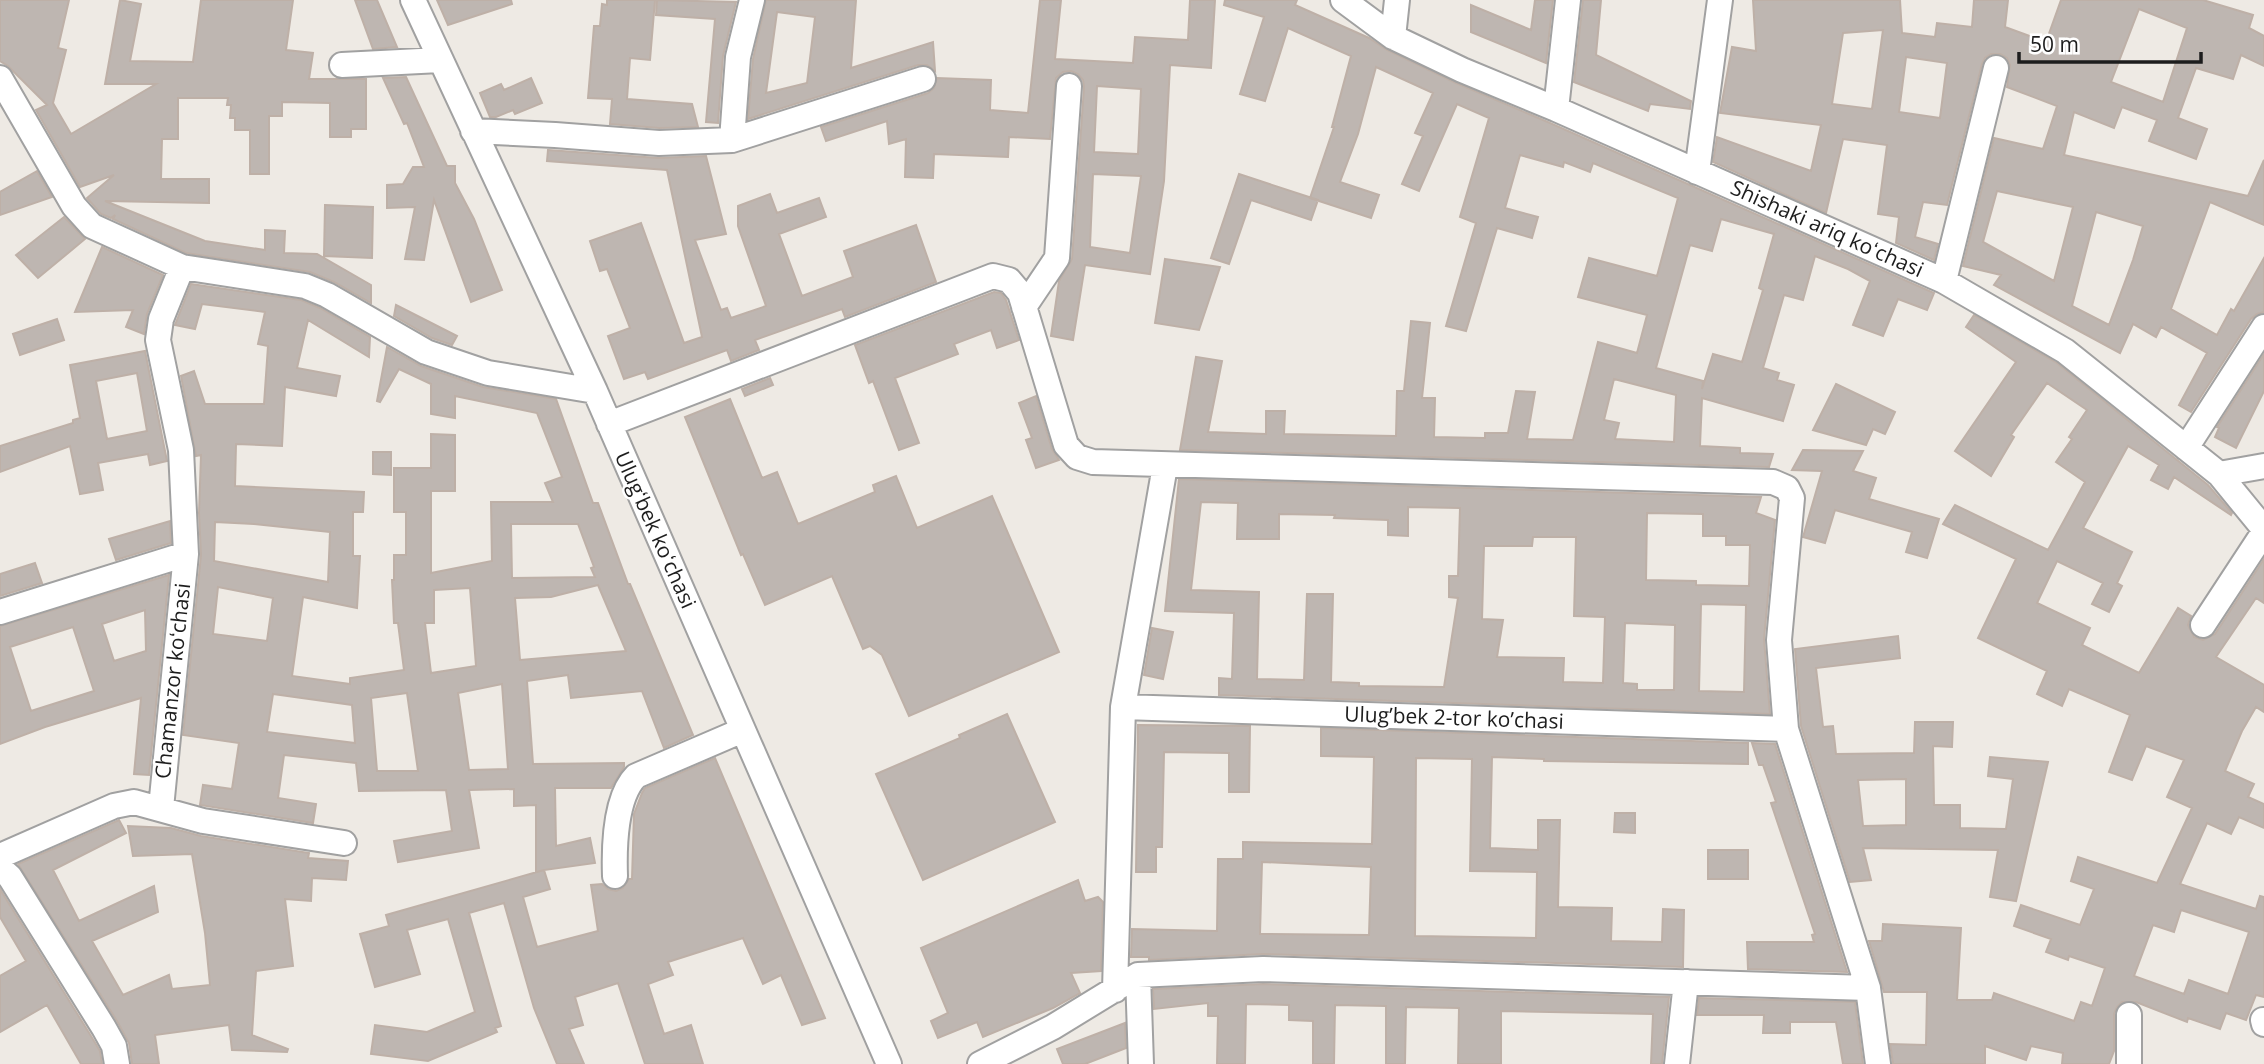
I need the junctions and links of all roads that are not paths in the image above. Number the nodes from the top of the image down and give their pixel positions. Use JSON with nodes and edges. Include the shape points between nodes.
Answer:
{"nodes":[{"id":1,"x":413,"y":0,"type":"edge"},
{"id":2,"x":752,"y":0,"type":"edge"},
{"id":3,"x":1343,"y":0,"type":"edge"},
{"id":4,"x":1397,"y":0,"type":"edge"},
{"id":5,"x":1568,"y":0,"type":"edge"},
{"id":6,"x":1720,"y":0,"type":"edge"},
{"id":7,"x":1393,"y":37,"type":"junction"},
{"id":8,"x":440,"y":60,"type":"junction"},
{"id":9,"x":342,"y":65,"type":"dead end"},
{"id":10,"x":1996,"y":68,"type":"dead end"},
{"id":11,"x":0,"y":78,"type":"edge"},
{"id":12,"x":923,"y":79,"type":"dead end"},
{"id":13,"x":1069,"y":86,"type":"dead end"},
{"id":14,"x":1556,"y":109,"type":"junction"},
{"id":15,"x":473,"y":131,"type":"junction"},
{"id":16,"x":732,"y":140,"type":"junction"},
{"id":17,"x":1697,"y":172,"type":"junction"},
{"id":18,"x":183,"y":267,"type":"junction"},
{"id":19,"x":1944,"y":281,"type":"junction"},
{"id":20,"x":1024,"y":307,"type":"junction"},
{"id":21,"x":2264,"y":327,"type":"edge"},
{"id":22,"x":594,"y":391,"type":"junction"},
{"id":23,"x":609,"y":424,"type":"junction"},
{"id":24,"x":2186,"y":448,"type":"junction"},
{"id":25,"x":1165,"y":466,"type":"junction"},
{"id":26,"x":2264,"y":466,"type":"edge"},
{"id":27,"x":2219,"y":474,"type":"junction"},
{"id":28,"x":2264,"y":531,"type":"edge"},
{"id":29,"x":186,"y":554,"type":"junction"},
{"id":30,"x":0,"y":612,"type":"edge"},
{"id":31,"x":2203,"y":625,"type":"dead end"},
{"id":32,"x":1122,"y":708,"type":"junction"},
{"id":33,"x":1786,"y":729,"type":"junction"},
{"id":34,"x":743,"y":730,"type":"junction"},
{"id":35,"x":161,"y":808,"type":"junction"},
{"id":36,"x":344,"y":843,"type":"dead end"},
{"id":37,"x":0,"y":856,"type":"edge"},
{"id":38,"x":0,"y":868,"type":"edge"},
{"id":39,"x":615,"y":876,"type":"dead end"},
{"id":40,"x":1138,"y":975,"type":"junction"},
{"id":41,"x":1686,"y":982,"type":"junction"},
{"id":42,"x":1868,"y":988,"type":"junction"},
{"id":43,"x":1115,"y":990,"type":"junction"},
{"id":44,"x":2129,"y":1015,"type":"dead end"},
{"id":45,"x":117,"y":1064,"type":"edge"},
{"id":46,"x":889,"y":1064,"type":"edge"},
{"id":47,"x":979,"y":1064,"type":"edge"},
{"id":48,"x":1141,"y":1064,"type":"edge"},
{"id":49,"x":1677,"y":1064,"type":"edge"},
{"id":50,"x":1878,"y":1064,"type":"edge"},
{"id":51,"x":2129,"y":1064,"type":"edge"}],
"edges":[{"from":1,"to":8,"type":"street","name":"Ulugʻbek koʻchasi"},
{"from":2,"to":16,"type":"street","via":[[738,57]]},
{"from":3,"to":7,"type":"street","name":"Shishaki ariq koʻchasi"},
{"from":4,"to":7,"type":"street"},
{"from":5,"to":14,"type":"street"},
{"from":6,"to":17,"type":"street"},
{"from":7,"to":14,"type":"street","name":"Shishaki ariq koʻchasi"},
{"from":8,"to":9,"type":"street"},
{"from":8,"to":15,"type":"street","name":"Ulugʻbek koʻchasi"},
{"from":10,"to":19,"type":"street"},
{"from":11,"to":18,"type":"street","via":[[74,206],[92,226]]},
{"from":12,"to":16,"type":"street"},
{"from":13,"to":20,"type":"street","via":[[1057,258]]},
{"from":14,"to":17,"type":"street","name":"Shishaki ariq koʻchasi"},
{"from":15,"to":16,"type":"street","via":[[659,143]]},
{"from":15,"to":22,"type":"street","name":"Ulugʻbek koʻchasi"},
{"from":17,"to":19,"type":"street","name":"Shishaki ariq koʻchasi"},
{"from":18,"to":22,"type":"street","via":[[305,286],[426,352],[488,373]]},
{"from":18,"to":29,"type":"street","name":"Chamanzor koʻchasi","via":[[161,318],[159,340],[181,450]]},
{"from":19,"to":24,"type":"street","name":"Shishaki ariq koʻchasi","via":[[2065,351]]},
{"from":20,"to":23,"type":"street","via":[[1009,279],[993,276]]},
{"from":20,"to":25,"type":"street","via":[[1066,445],[1077,457],[1093,462]]},
{"from":21,"to":24,"type":"street"},
{"from":22,"to":23,"type":"street","name":"Ulugʻbek koʻchasi"},
{"from":23,"to":34,"type":"street","name":"Ulugʻbek koʻchasi"},
{"from":24,"to":27,"type":"street","name":"Shishaki ariq koʻchasi"},
{"from":25,"to":32,"type":"street"},
{"from":25,"to":33,"type":"street","via":[[1773,482],[1787,488],[1792,498],[1779,640]]},
{"from":26,"to":27,"type":"street"},
{"from":27,"to":28,"type":"street","name":"Shishaki ariq koʻchasi"},
{"from":28,"to":31,"type":"street"},
{"from":29,"to":30,"type":"street","name":"Chamanzor koʻchasi"},
{"from":29,"to":35,"type":"street","name":"Chamanzor koʻchasi"},
{"from":32,"to":33,"type":"street","name":"Ulugʼbek 2-tor koʼchasi"},
{"from":32,"to":43,"type":"street"},
{"from":33,"to":42,"type":"street"},
{"from":34,"to":39,"type":"street","via":[[636,776],[627,785],[620,807]]},
{"from":34,"to":46,"type":"street","name":"Ulugʻbek koʻchasi"},
{"from":35,"to":36,"type":"street","name":"Chamanzor koʻchasi","via":[[203,821]]},
{"from":35,"to":37,"type":"street","name":"Chamanzor koʻchasi","via":[[134,802],[114,806]]},
{"from":38,"to":45,"type":"street","via":[[104,1028]]},
{"from":40,"to":41,"type":"street","via":[[1263,969]]},
{"from":40,"to":43,"type":"street"},
{"from":40,"to":48,"type":"street"},
{"from":41,"to":42,"type":"street"},
{"from":41,"to":49,"type":"street"},
{"from":42,"to":50,"type":"street"},
{"from":43,"to":47,"type":"street"},
{"from":44,"to":51,"type":"street"}]}
